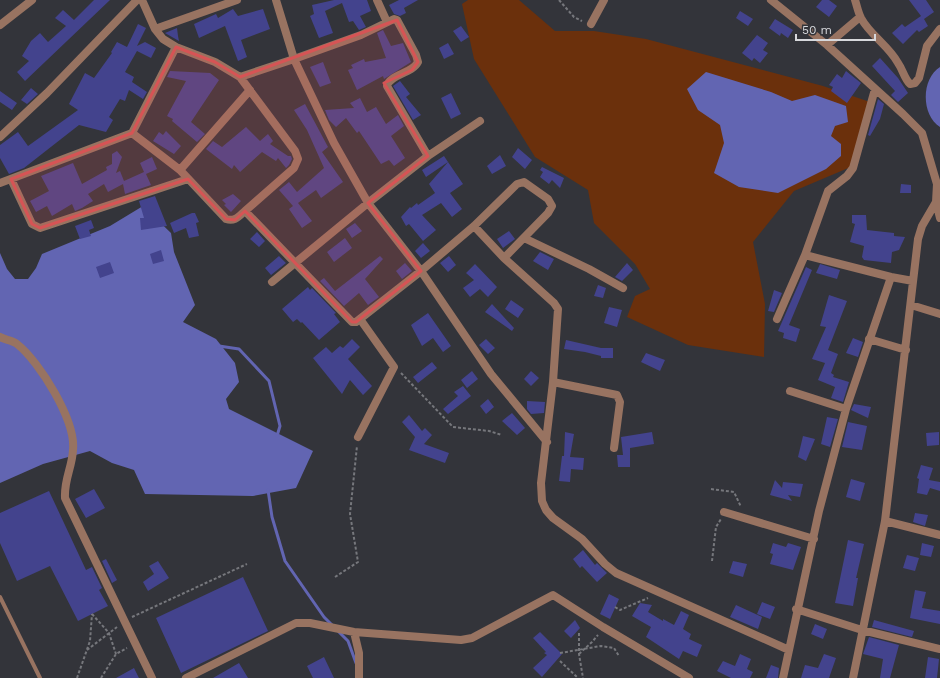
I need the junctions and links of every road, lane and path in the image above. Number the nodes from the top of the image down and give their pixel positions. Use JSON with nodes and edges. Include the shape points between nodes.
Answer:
{"nodes":[{"id":1,"x":32,"y":0,"type":"edge"},
{"id":2,"x":138,"y":0,"type":"edge"},
{"id":3,"x":142,"y":0,"type":"edge"},
{"id":4,"x":237,"y":0,"type":"edge"},
{"id":5,"x":276,"y":0,"type":"edge"},
{"id":6,"x":377,"y":0,"type":"edge"},
{"id":7,"x":559,"y":0,"type":"edge"},
{"id":8,"x":604,"y":0,"type":"edge"},
{"id":9,"x":771,"y":0,"type":"edge"},
{"id":10,"x":855,"y":0,"type":"edge"},
{"id":11,"x":860,"y":17,"type":"junction"},
{"id":12,"x":387,"y":22,"type":"junction"},
{"id":13,"x":591,"y":24,"type":"joint"},
{"id":14,"x":0,"y":25,"type":"edge"},
{"id":15,"x":154,"y":29,"type":"junction"},
{"id":16,"x":940,"y":29,"type":"edge"},
{"id":17,"x":827,"y":45,"type":"junction"},
{"id":18,"x":176,"y":47,"type":"junction"},
{"id":19,"x":294,"y":59,"type":"junction"},
{"id":20,"x":240,"y":77,"type":"junction"},
{"id":21,"x":875,"y":89,"type":"junction"},
{"id":22,"x":250,"y":90,"type":"junction"},
{"id":23,"x":480,"y":121,"type":"dead end"},
{"id":24,"x":132,"y":133,"type":"junction"},
{"id":25,"x":0,"y":137,"type":"edge"},
{"id":26,"x":428,"y":156,"type":"junction"},
{"id":27,"x":931,"y":159,"type":"junction"},
{"id":28,"x":940,"y":159,"type":"edge"},
{"id":29,"x":180,"y":170,"type":"junction"},
{"id":30,"x":11,"y":179,"type":"junction"},
{"id":31,"x":188,"y":179,"type":"junction"},
{"id":32,"x":0,"y":184,"type":"edge"},
{"id":33,"x":936,"y":202,"type":"junction"},
{"id":34,"x":368,"y":203,"type":"junction"},
{"id":35,"x":245,"y":211,"type":"junction"},
{"id":36,"x":940,"y":218,"type":"edge"},
{"id":37,"x":474,"y":226,"type":"junction"},
{"id":38,"x":524,"y":238,"type":"junction"},
{"id":39,"x":805,"y":255,"type":"junction"},
{"id":40,"x":504,"y":258,"type":"junction"},
{"id":41,"x":295,"y":263,"type":"junction"},
{"id":42,"x":421,"y":272,"type":"junction"},
{"id":43,"x":891,"y":277,"type":"junction"},
{"id":44,"x":913,"y":281,"type":"junction"},
{"id":45,"x":272,"y":282,"type":"dead end"},
{"id":46,"x":623,"y":288,"type":"dead end"},
{"id":47,"x":911,"y":305,"type":"junction"},
{"id":48,"x":940,"y":314,"type":"edge"},
{"id":49,"x":360,"y":319,"type":"junction"},
{"id":50,"x":777,"y":319,"type":"dead end"},
{"id":51,"x":0,"y":337,"type":"edge"},
{"id":52,"x":869,"y":339,"type":"junction"},
{"id":53,"x":906,"y":350,"type":"junction"},
{"id":54,"x":394,"y":367,"type":"junction"},
{"id":55,"x":553,"y":382,"type":"junction"},
{"id":56,"x":790,"y":391,"type":"dead end"},
{"id":57,"x":846,"y":409,"type":"junction"},
{"id":58,"x":502,"y":435,"type":"dead end"},
{"id":59,"x":358,"y":437,"type":"joint"},
{"id":60,"x":547,"y":442,"type":"junction"},
{"id":61,"x":614,"y":448,"type":"dead end"},
{"id":62,"x":711,"y":489,"type":"dead end"},
{"id":63,"x":724,"y":512,"type":"joint"},
{"id":64,"x":744,"y":518,"type":"junction"},
{"id":65,"x":885,"y":522,"type":"junction"},
{"id":66,"x":940,"y":535,"type":"edge"},
{"id":67,"x":814,"y":539,"type":"junction"},
{"id":68,"x":712,"y":560,"type":"dead end"},
{"id":69,"x":247,"y":564,"type":"dead end"},
{"id":70,"x":335,"y":577,"type":"dead end"},
{"id":71,"x":660,"y":592,"type":"junction"},
{"id":72,"x":0,"y":597,"type":"edge"},
{"id":73,"x":616,"y":607,"type":"dead end"},
{"id":74,"x":796,"y":610,"type":"junction"},
{"id":75,"x":124,"y":621,"type":"junction"},
{"id":76,"x":603,"y":628,"type":"junction"},
{"id":77,"x":862,"y":630,"type":"junction"},
{"id":78,"x":354,"y":632,"type":"junction"},
{"id":79,"x":109,"y":633,"type":"junction"},
{"id":80,"x":579,"y":633,"type":"dead end"},
{"id":81,"x":135,"y":643,"type":"junction"},
{"id":82,"x":940,"y":648,"type":"edge"},
{"id":83,"x":585,"y":649,"type":"junction"},
{"id":84,"x":87,"y":650,"type":"junction"},
{"id":85,"x":579,"y":650,"type":"junction"},
{"id":86,"x":789,"y":650,"type":"junction"},
{"id":87,"x":560,"y":652,"type":"dead end"},
{"id":88,"x":116,"y":654,"type":"junction"},
{"id":89,"x":579,"y":654,"type":"junction"},
{"id":90,"x":619,"y":656,"type":"dead end"},
{"id":91,"x":560,"y":661,"type":"dead end"},
{"id":92,"x":40,"y":678,"type":"edge"},
{"id":93,"x":77,"y":678,"type":"edge"},
{"id":94,"x":101,"y":678,"type":"edge"},
{"id":95,"x":152,"y":678,"type":"edge"},
{"id":96,"x":186,"y":678,"type":"edge"},
{"id":97,"x":358,"y":678,"type":"edge"},
{"id":98,"x":578,"y":678,"type":"edge"},
{"id":99,"x":583,"y":678,"type":"edge"},
{"id":100,"x":689,"y":678,"type":"edge"},
{"id":101,"x":783,"y":678,"type":"edge"},
{"id":102,"x":853,"y":678,"type":"edge"}],
"edges":[{"from":1,"to":14,"type":"street"},
{"from":2,"to":25,"type":"street"},
{"from":3,"to":15,"type":"street"},
{"from":4,"to":15,"type":"street"},
{"from":5,"to":19,"type":"street"},
{"from":6,"to":12,"type":"street"},
{"from":7,"to":13,"type":"path","via":[[574,17]]},
{"from":8,"to":13,"type":"street"},
{"from":9,"to":17,"type":"street"},
{"from":10,"to":11,"type":"street"},
{"from":11,"to":16,"type":"street","via":[[898,63],[910,84],[915,83],[918,78],[927,46]]},
{"from":11,"to":17,"type":"street"},
{"from":12,"to":19,"type":"street","via":[[361,35]]},
{"from":12,"to":26,"type":"street","via":[[394,19],[399,22],[418,62],[412,70],[390,81],[387,86]]},
{"from":15,"to":18,"type":"street","via":[[163,39]]},
{"from":17,"to":21,"type":"street"},
{"from":18,"to":20,"type":"street","via":[[215,62]]},
{"from":18,"to":24,"type":"street"},
{"from":19,"to":20,"type":"street"},
{"from":19,"to":34,"type":"street","via":[[334,143]]},
{"from":20,"to":22,"type":"street"},
{"from":21,"to":27,"type":"street","via":[[922,133]]},
{"from":21,"to":39,"type":"street","via":[[853,168],[828,191]]},
{"from":22,"to":29,"type":"street"},
{"from":22,"to":35,"type":"street","via":[[295,151],[298,159],[294,168]]},
{"from":23,"to":26,"type":"street"},
{"from":24,"to":29,"type":"street"},
{"from":24,"to":30,"type":"street"},
{"from":26,"to":34,"type":"street"},
{"from":27,"to":28,"type":"street"},
{"from":27,"to":33,"type":"street","via":[[937,184]]},
{"from":29,"to":31,"type":"street"},
{"from":30,"to":31,"type":"street","via":[[32,224],[40,228]]},
{"from":30,"to":32,"type":"street"},
{"from":31,"to":35,"type":"street","via":[[226,219],[235,220]]},
{"from":33,"to":36,"type":"street"},
{"from":33,"to":44,"type":"street","via":[[922,226]]},
{"from":34,"to":41,"type":"street"},
{"from":34,"to":42,"type":"street"},
{"from":35,"to":41,"type":"street"},
{"from":37,"to":38,"type":"street","via":[[517,184],[524,182],[548,199],[552,206]]},
{"from":37,"to":40,"type":"street"},
{"from":37,"to":42,"type":"street"},
{"from":38,"to":40,"type":"street"},
{"from":38,"to":46,"type":"street"},
{"from":39,"to":43,"type":"street"},
{"from":39,"to":50,"type":"street"},
{"from":40,"to":55,"type":"street","via":[[557,306]]},
{"from":41,"to":45,"type":"street"},
{"from":41,"to":49,"type":"street","via":[[352,322]]},
{"from":42,"to":49,"type":"street"},
{"from":42,"to":60,"type":"street","via":[[491,374]]},
{"from":43,"to":44,"type":"street"},
{"from":43,"to":52,"type":"street"},
{"from":44,"to":47,"type":"street"},
{"from":47,"to":48,"type":"street"},
{"from":47,"to":53,"type":"street"},
{"from":49,"to":54,"type":"street"},
{"from":51,"to":75,"type":"street","via":[[16,342],[27,354],[41,372],[66,415],[73,450],[65,480],[66,498]]},
{"from":52,"to":53,"type":"street"},
{"from":52,"to":57,"type":"street"},
{"from":53,"to":65,"type":"street"},
{"from":54,"to":58,"type":"path","via":[[453,427]]},
{"from":54,"to":59,"type":"street"},
{"from":55,"to":60,"type":"street"},
{"from":55,"to":61,"type":"street","via":[[617,395],[620,402]]},
{"from":56,"to":57,"type":"street"},
{"from":57,"to":67,"type":"street","via":[[818,511]]},
{"from":59,"to":70,"type":"path","via":[[350,514],[358,562]]},
{"from":60,"to":71,"type":"street","via":[[541,491],[546,510],[553,518],[582,538],[610,569]]},
{"from":62,"to":64,"type":"path","via":[[734,492]]},
{"from":63,"to":64,"type":"street"},
{"from":63,"to":68,"type":"path","via":[[716,527]]},
{"from":64,"to":67,"type":"street"},
{"from":65,"to":66,"type":"street"},
{"from":65,"to":77,"type":"street"},
{"from":67,"to":74,"type":"street"},
{"from":69,"to":75,"type":"path"},
{"from":71,"to":73,"type":"path","via":[[620,610]]},
{"from":71,"to":86,"type":"street"},
{"from":72,"to":92,"type":"lane"},
{"from":74,"to":77,"type":"street"},
{"from":74,"to":86,"type":"street"},
{"from":75,"to":81,"type":"street"},
{"from":76,"to":78,"type":"street","via":[[553,595],[472,638],[461,640]]},
{"from":76,"to":83,"type":"path"},
{"from":76,"to":100,"type":"street"},
{"from":77,"to":82,"type":"street"},
{"from":77,"to":102,"type":"street"},
{"from":78,"to":96,"type":"street","via":[[310,623],[296,623]]},
{"from":78,"to":97,"type":"street","via":[[358,653]]},
{"from":79,"to":84,"type":"path"},
{"from":79,"to":84,"type":"path","via":[[92,614]]},
{"from":79,"to":88,"type":"path"},
{"from":80,"to":85,"type":"path"},
{"from":81,"to":88,"type":"path"},
{"from":81,"to":95,"type":"street"},
{"from":83,"to":85,"type":"path"},
{"from":83,"to":89,"type":"path"},
{"from":83,"to":90,"type":"path","via":[[601,646],[614,648]]},
{"from":84,"to":93,"type":"path"},
{"from":85,"to":87,"type":"path"},
{"from":85,"to":89,"type":"path"},
{"from":86,"to":101,"type":"street"},
{"from":88,"to":94,"type":"path"},
{"from":89,"to":99,"type":"path"},
{"from":91,"to":98,"type":"path"}]}
